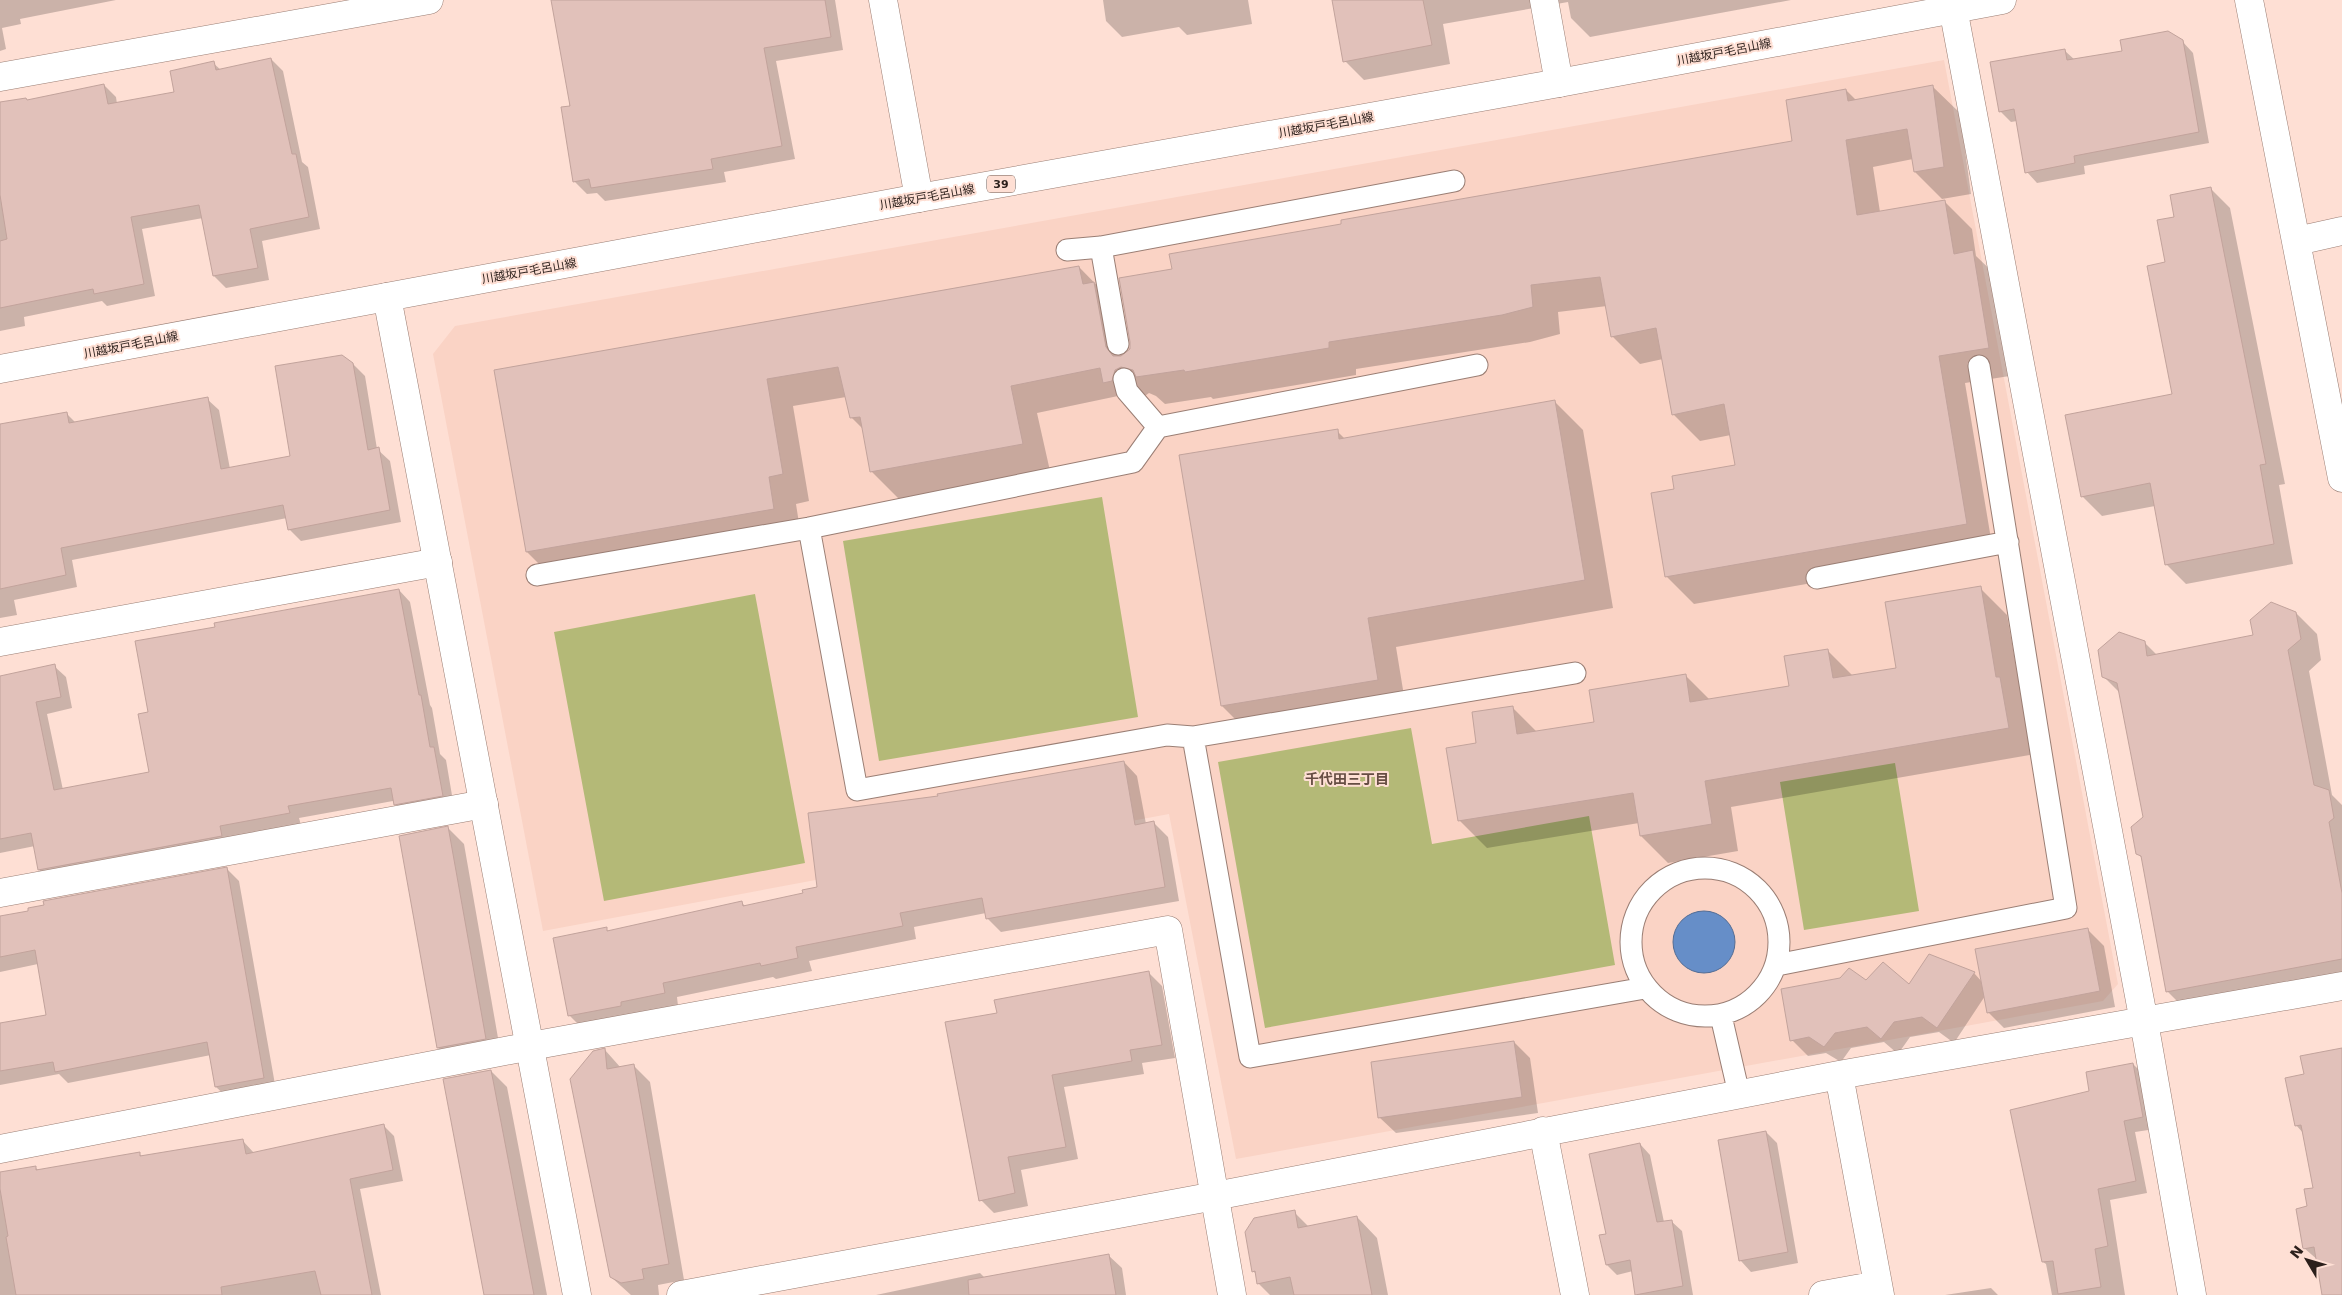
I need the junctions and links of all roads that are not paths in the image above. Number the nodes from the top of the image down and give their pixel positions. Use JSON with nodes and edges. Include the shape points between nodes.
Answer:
{"nodes":[{"id":1,"x":429,"y":0,"type":"edge"},
{"id":2,"x":883,"y":0,"type":"edge"},
{"id":3,"x":1544,"y":0,"type":"edge"},
{"id":4,"x":2002,"y":0,"type":"edge"},
{"id":5,"x":2249,"y":0,"type":"edge"},
{"id":6,"x":1953,"y":8,"type":"junction"},
{"id":7,"x":0,"y":77,"type":"edge"},
{"id":8,"x":1559,"y":83,"type":"junction"},
{"id":9,"x":1454,"y":181,"type":"dead end"},
{"id":10,"x":919,"y":198,"type":"junction"},
{"id":11,"x":2342,"y":231,"type":"edge"},
{"id":12,"x":2297,"y":241,"type":"junction"},
{"id":13,"x":1101,"y":247,"type":"junction"},
{"id":14,"x":1067,"y":250,"type":"dead end"},
{"id":15,"x":386,"y":297,"type":"junction"},
{"id":16,"x":1118,"y":344,"type":"dead end"},
{"id":17,"x":1477,"y":365,"type":"dead end"},
{"id":18,"x":1979,"y":366,"type":"dead end"},
{"id":19,"x":0,"y":369,"type":"edge"},
{"id":20,"x":1124,"y":379,"type":"dead end"},
{"id":21,"x":1158,"y":427,"type":"junction"},
{"id":22,"x":2342,"y":478,"type":"edge"},
{"id":23,"x":809,"y":528,"type":"junction"},
{"id":24,"x":2008,"y":542,"type":"junction"},
{"id":25,"x":438,"y":562,"type":"junction"},
{"id":26,"x":537,"y":575,"type":"dead end"},
{"id":27,"x":1817,"y":578,"type":"dead end"},
{"id":28,"x":0,"y":642,"type":"edge"},
{"id":29,"x":1575,"y":673,"type":"dead end"},
{"id":30,"x":1193,"y":737,"type":"junction"},
{"id":31,"x":484,"y":804,"type":"junction"},
{"id":32,"x":0,"y":893,"type":"edge"},
{"id":33,"x":1777,"y":965,"type":"junction"},
{"id":34,"x":2342,"y":986,"type":"edge"},
{"id":35,"x":1645,"y":988,"type":"junction"},
{"id":36,"x":1721,"y":1016,"type":"junction"},
{"id":37,"x":2144,"y":1022,"type":"junction"},
{"id":38,"x":531,"y":1046,"type":"junction"},
{"id":39,"x":1839,"y":1075,"type":"junction"},
{"id":40,"x":1739,"y":1094,"type":"junction"},
{"id":41,"x":1542,"y":1131,"type":"junction"},
{"id":42,"x":0,"y":1149,"type":"edge"},
{"id":43,"x":1215,"y":1196,"type":"junction"},
{"id":44,"x":1879,"y":1290,"type":"edge"},
{"id":45,"x":577,"y":1295,"type":"edge"},
{"id":46,"x":681,"y":1295,"type":"edge"},
{"id":47,"x":1232,"y":1295,"type":"edge"},
{"id":48,"x":1575,"y":1295,"type":"edge"},
{"id":49,"x":1823,"y":1295,"type":"edge"},
{"id":50,"x":2192,"y":1295,"type":"edge"}],
"edges":[{"from":1,"to":7,"type":"street"},
{"from":2,"to":10,"type":"street"},
{"from":3,"to":8,"type":"street"},
{"from":4,"to":6,"type":"street","name":"川越坂戸毛呂山線","number":"39"},
{"from":5,"to":12,"type":"street"},
{"from":6,"to":8,"type":"street","name":"川越坂戸毛呂山線","number":"39"},
{"from":6,"to":37,"type":"street"},
{"from":8,"to":10,"type":"street","name":"川越坂戸毛呂山線","number":"39"},
{"from":9,"to":13,"type":"lane"},
{"from":10,"to":15,"type":"street","name":"川越坂戸毛呂山線","number":"39"},
{"from":11,"to":12,"type":"street"},
{"from":12,"to":22,"type":"street"},
{"from":13,"to":14,"type":"lane"},
{"from":13,"to":16,"type":"lane"},
{"from":15,"to":19,"type":"street","name":"川越坂戸毛呂山線","number":"39"},
{"from":15,"to":25,"type":"street"},
{"from":17,"to":21,"type":"lane"},
{"from":18,"to":24,"type":"lane"},
{"from":20,"to":21,"type":"lane","via":[[1126,391]]},
{"from":21,"to":23,"type":"lane","via":[[1133,462]]},
{"from":23,"to":26,"type":"lane"},
{"from":23,"to":30,"type":"lane","via":[[857,790],[1166,735]]},
{"from":24,"to":27,"type":"lane"},
{"from":24,"to":33,"type":"lane","via":[[2066,908]]},
{"from":25,"to":28,"type":"street"},
{"from":25,"to":31,"type":"street"},
{"from":29,"to":30,"type":"lane"},
{"from":30,"to":35,"type":"lane","via":[[1250,1057]]},
{"from":31,"to":32,"type":"street"},
{"from":31,"to":38,"type":"street"},
{"from":33,"to":35,"type":"lane","via":[[1779,926],[1761,892],[1730,871],[1692,868],[1657,884],[1634,915],[1630,953]]},
{"from":33,"to":36,"type":"lane","via":[[1756,998]]},
{"from":34,"to":37,"type":"street"},
{"from":35,"to":36,"type":"lane","via":[[1679,1014]]},
{"from":36,"to":40,"type":"lane"},
{"from":37,"to":39,"type":"street"},
{"from":37,"to":50,"type":"street"},
{"from":38,"to":42,"type":"street"},
{"from":38,"to":43,"type":"street","via":[[1168,930]]},
{"from":38,"to":45,"type":"street"},
{"from":39,"to":40,"type":"street"},
{"from":39,"to":44,"type":"street"},
{"from":40,"to":41,"type":"street"},
{"from":41,"to":43,"type":"street"},
{"from":41,"to":48,"type":"street"},
{"from":43,"to":46,"type":"street"},
{"from":43,"to":47,"type":"street"},
{"from":44,"to":49,"type":"street"}]}
